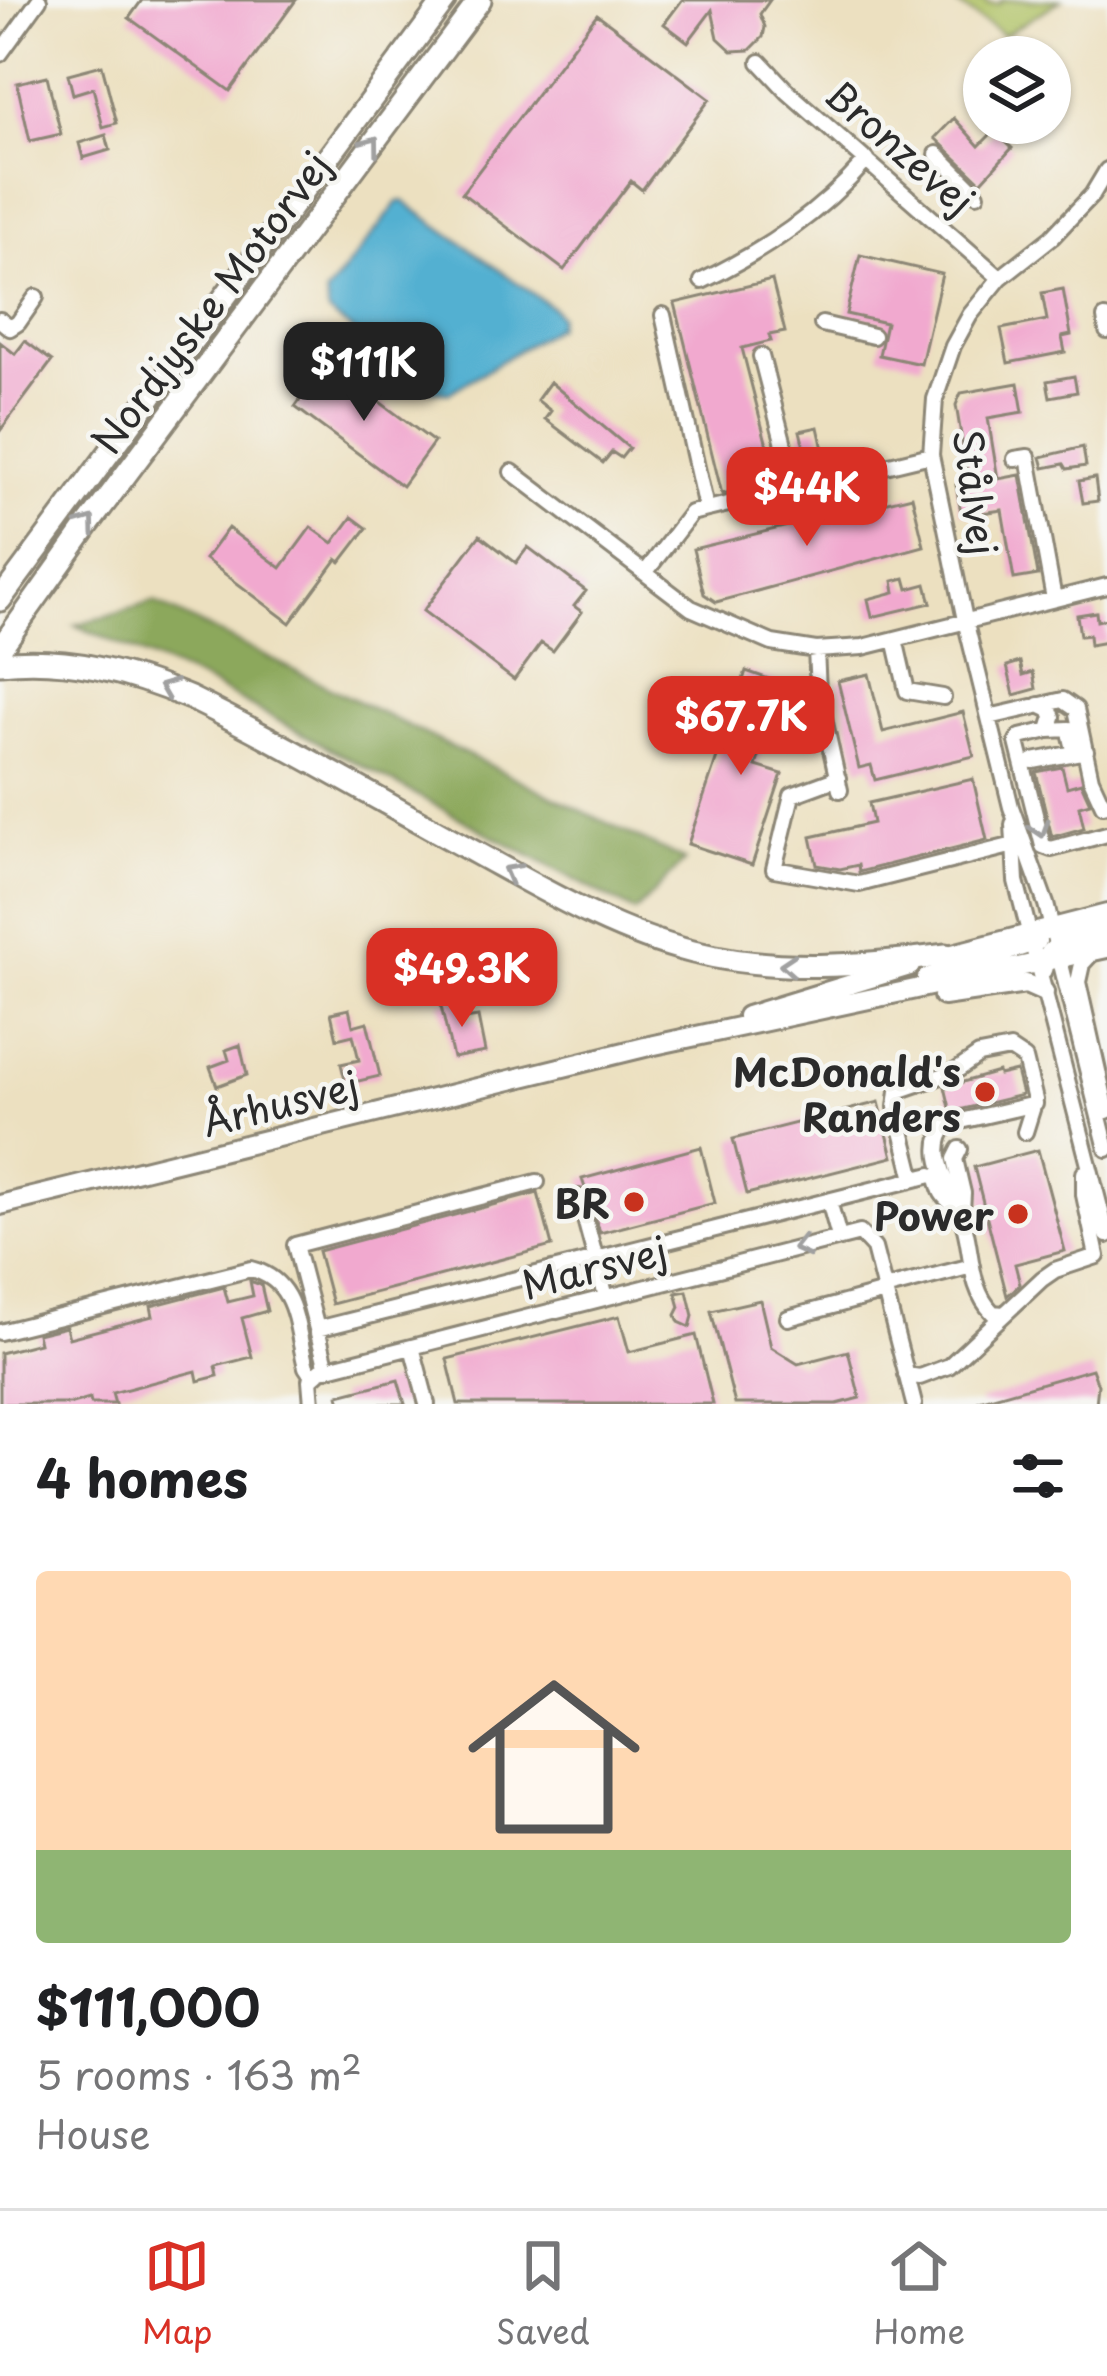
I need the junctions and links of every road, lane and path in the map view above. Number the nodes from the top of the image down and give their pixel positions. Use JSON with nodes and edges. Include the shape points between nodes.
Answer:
{"nodes":[{"id":1,"x":39,"y":0,"type":"edge"},
{"id":2,"x":445,"y":0,"type":"edge"},
{"id":3,"x":480,"y":0,"type":"edge"},
{"id":4,"x":0,"y":54,"type":"edge"},
{"id":5,"x":760,"y":62,"type":"dead end"},
{"id":6,"x":937,"y":154,"type":"dead end"},
{"id":7,"x":867,"y":160,"type":"junction"},
{"id":8,"x":1107,"y":170,"type":"edge"},
{"id":9,"x":977,"y":194,"type":"dead end"},
{"id":10,"x":1000,"y":278,"type":"junction"},
{"id":11,"x":702,"y":281,"type":"dead end"},
{"id":12,"x":36,"y":297,"type":"dead end"},
{"id":13,"x":663,"y":315,"type":"dead end"},
{"id":14,"x":0,"y":320,"type":"edge"},
{"id":15,"x":822,"y":324,"type":"dead end"},
{"id":16,"x":873,"y":336,"type":"dead end"},
{"id":17,"x":761,"y":356,"type":"dead end"},
{"id":18,"x":931,"y":455,"type":"junction"},
{"id":19,"x":1015,"y":459,"type":"dead end"},
{"id":20,"x":512,"y":472,"type":"dead end"},
{"id":21,"x":795,"y":487,"type":"junction"},
{"id":22,"x":706,"y":508,"type":"junction"},
{"id":23,"x":645,"y":573,"type":"junction"},
{"id":24,"x":1107,"y":586,"type":"edge"},
{"id":25,"x":1054,"y":599,"type":"junction"},
{"id":26,"x":0,"y":600,"type":"edge"},
{"id":27,"x":965,"y":620,"type":"junction"},
{"id":28,"x":895,"y":639,"type":"junction"},
{"id":29,"x":0,"y":649,"type":"edge"},
{"id":30,"x":816,"y":650,"type":"junction"},
{"id":31,"x":0,"y":663,"type":"edge"},
{"id":32,"x":943,"y":697,"type":"dead end"},
{"id":33,"x":1039,"y":705,"type":"junction"},
{"id":34,"x":989,"y":717,"type":"junction"},
{"id":35,"x":1049,"y":730,"type":"junction"},
{"id":36,"x":1080,"y":752,"type":"junction"},
{"id":37,"x":1033,"y":761,"type":"dead end"},
{"id":38,"x":1107,"y":804,"type":"edge"},
{"id":39,"x":1012,"y":807,"type":"junction"},
{"id":40,"x":1107,"y":834,"type":"edge"},
{"id":41,"x":1014,"y":845,"type":"junction"},
{"id":42,"x":1107,"y":914,"type":"edge"},
{"id":43,"x":1107,"y":930,"type":"edge"},
{"id":44,"x":1044,"y":943,"type":"junction"},
{"id":45,"x":1100,"y":950,"type":"edge"},
{"id":46,"x":946,"y":955,"type":"junction"},
{"id":47,"x":1044,"y":992,"type":"junction"},
{"id":48,"x":831,"y":1010,"type":"junction"},
{"id":49,"x":645,"y":1047,"type":"junction"},
{"id":50,"x":1035,"y":1104,"type":"junction"},
{"id":51,"x":1107,"y":1111,"type":"edge"},
{"id":52,"x":1025,"y":1132,"type":"dead end"},
{"id":53,"x":960,"y":1149,"type":"dead end"},
{"id":54,"x":1084,"y":1149,"type":"junction"},
{"id":55,"x":1107,"y":1149,"type":"edge"},
{"id":56,"x":914,"y":1179,"type":"junction"},
{"id":57,"x":537,"y":1182,"type":"dead end"},
{"id":58,"x":579,"y":1197,"type":"dead end"},
{"id":59,"x":829,"y":1201,"type":"junction"},
{"id":60,"x":0,"y":1205,"type":"edge"},
{"id":61,"x":959,"y":1217,"type":"junction"},
{"id":62,"x":1107,"y":1234,"type":"edge"},
{"id":63,"x":838,"y":1237,"type":"junction"},
{"id":64,"x":596,"y":1260,"type":"junction"},
{"id":65,"x":972,"y":1266,"type":"junction"},
{"id":66,"x":884,"y":1291,"type":"junction"},
{"id":67,"x":605,"y":1297,"type":"junction"},
{"id":68,"x":1004,"y":1314,"type":"junction"},
{"id":69,"x":788,"y":1318,"type":"dead end"},
{"id":70,"x":316,"y":1329,"type":"junction"},
{"id":71,"x":0,"y":1332,"type":"edge"},
{"id":72,"x":412,"y":1347,"type":"junction"},
{"id":73,"x":320,"y":1372,"type":"junction"},
{"id":74,"x":907,"y":1376,"type":"junction"},
{"id":75,"x":312,"y":1404,"type":"edge"},
{"id":76,"x":427,"y":1404,"type":"edge"},
{"id":77,"x":914,"y":1404,"type":"edge"}],
"edges":[{"from":1,"to":4,"type":"street"},
{"from":2,"to":26,"type":"highway","name":"Nordjyske Motorvej"},
{"from":29,"to":3,"type":"highway","name":"Nordjyske Motorvej","one_way":true},
{"from":5,"to":7,"type":"street","name":"Bronzevej"},
{"from":6,"to":9,"type":"street"},
{"from":7,"to":10,"type":"street","name":"Bronzevej"},
{"from":7,"to":11,"type":"street","via":[[833,198],[756,255]]},
{"from":8,"to":10,"type":"street","name":"Stålvej","via":[[1065,223]]},
{"from":10,"to":18,"type":"street","name":"Stålvej","via":[[953,346],[935,399]]},
{"from":12,"to":14,"type":"street","via":[[18,323],[10,328]]},
{"from":13,"to":22,"type":"street"},
{"from":15,"to":16,"type":"street"},
{"from":17,"to":21,"type":"street"},
{"from":18,"to":21,"type":"street"},
{"from":18,"to":27,"type":"street","name":"Stålvej"},
{"from":19,"to":25,"type":"street","via":[[1028,457]]},
{"from":20,"to":23,"type":"street"},
{"from":21,"to":22,"type":"street"},
{"from":22,"to":23,"type":"street","via":[[691,513]]},
{"from":23,"to":30,"type":"street","via":[[737,631]]},
{"from":24,"to":25,"type":"street"},
{"from":25,"to":27,"type":"street"},
{"from":27,"to":28,"type":"street"},
{"from":27,"to":34,"type":"street","name":"Stålvej"},
{"from":28,"to":30,"type":"street"},
{"from":28,"to":32,"type":"street","via":[[907,692]]},
{"from":30,"to":41,"type":"street","via":[[839,784],[792,795],[774,868],[859,884]]},
{"from":46,"to":31,"type":"highway","one_way":true,"via":[[807,967],[658,942],[548,892],[155,682],[63,662]]},
{"from":33,"to":34,"type":"street"},
{"from":33,"to":35,"type":"street","via":[[1053,717]]},
{"from":33,"to":36,"type":"street","via":[[1071,702]]},
{"from":34,"to":39,"type":"street","name":"Stålvej"},
{"from":35,"to":36,"type":"street","via":[[1069,729]]},
{"from":35,"to":40,"type":"street","one_way":true,"via":[[1017,742],[1042,846]]},
{"from":36,"to":37,"type":"street"},
{"from":36,"to":38,"type":"street"},
{"from":39,"to":41,"type":"street","name":"Stålvej"},
{"from":39,"to":44,"type":"street","name":"Stålvej"},
{"from":41,"to":44,"type":"street","name":"Stålvej","via":[[1016,881]]},
{"from":42,"to":44,"type":"main road","name":"Århusvej"},
{"from":43,"to":44,"type":"main road"},
{"from":44,"to":45,"type":"main road","name":"Århusvej"},
{"from":44,"to":46,"type":"main road","name":"Århusvej"},
{"from":44,"to":47,"type":"main road"},
{"from":44,"to":48,"type":"main road"},
{"from":44,"to":55,"type":"street"},
{"from":45,"to":51,"type":"street","via":[[1084,960],[1078,982]]},
{"from":46,"to":49,"type":"main road","name":"Århusvej"},
{"from":47,"to":48,"type":"main road","via":[[1026,984]]},
{"from":47,"to":54,"type":"street"},
{"from":48,"to":49,"type":"main road","name":"Århusvej"},
{"from":49,"to":60,"type":"main road","name":"Århusvej"},
{"from":50,"to":52,"type":"street"},
{"from":50,"to":56,"type":"street","via":[[1025,1059],[1005,1049],[899,1090]]},
{"from":50,"to":61,"type":"street","via":[[948,1124],[939,1142]]},
{"from":53,"to":61,"type":"street"},
{"from":54,"to":62,"type":"street"},
{"from":54,"to":68,"type":"street","via":[[1097,1256],[1055,1270]]},
{"from":56,"to":59,"type":"street"},
{"from":56,"to":61,"type":"street","via":[[934,1175]]},
{"from":57,"to":70,"type":"street","via":[[295,1245]]},
{"from":58,"to":64,"type":"street"},
{"from":59,"to":63,"type":"street"},
{"from":59,"to":64,"type":"street"},
{"from":61,"to":65,"type":"street"},
{"from":63,"to":66,"type":"street","via":[[860,1234],[872,1242]]},
{"from":63,"to":67,"type":"street","name":"Marsvej","one_way":true},
{"from":64,"to":67,"type":"street"},
{"from":64,"to":70,"type":"street"},
{"from":65,"to":66,"type":"street"},
{"from":65,"to":68,"type":"street","via":[[980,1298]]},
{"from":66,"to":69,"type":"street"},
{"from":66,"to":74,"type":"street"},
{"from":67,"to":72,"type":"street","name":"Marsvej"},
{"from":68,"to":74,"type":"street","via":[[939,1373]]},
{"from":70,"to":73,"type":"street"},
{"from":71,"to":73,"type":"street","via":[[251,1268],[286,1287],[306,1367]]},
{"from":72,"to":73,"type":"street","name":"Marsvej"},
{"from":72,"to":76,"type":"street"},
{"from":73,"to":75,"type":"street","via":[[309,1391]]},
{"from":74,"to":77,"type":"street"}]}
